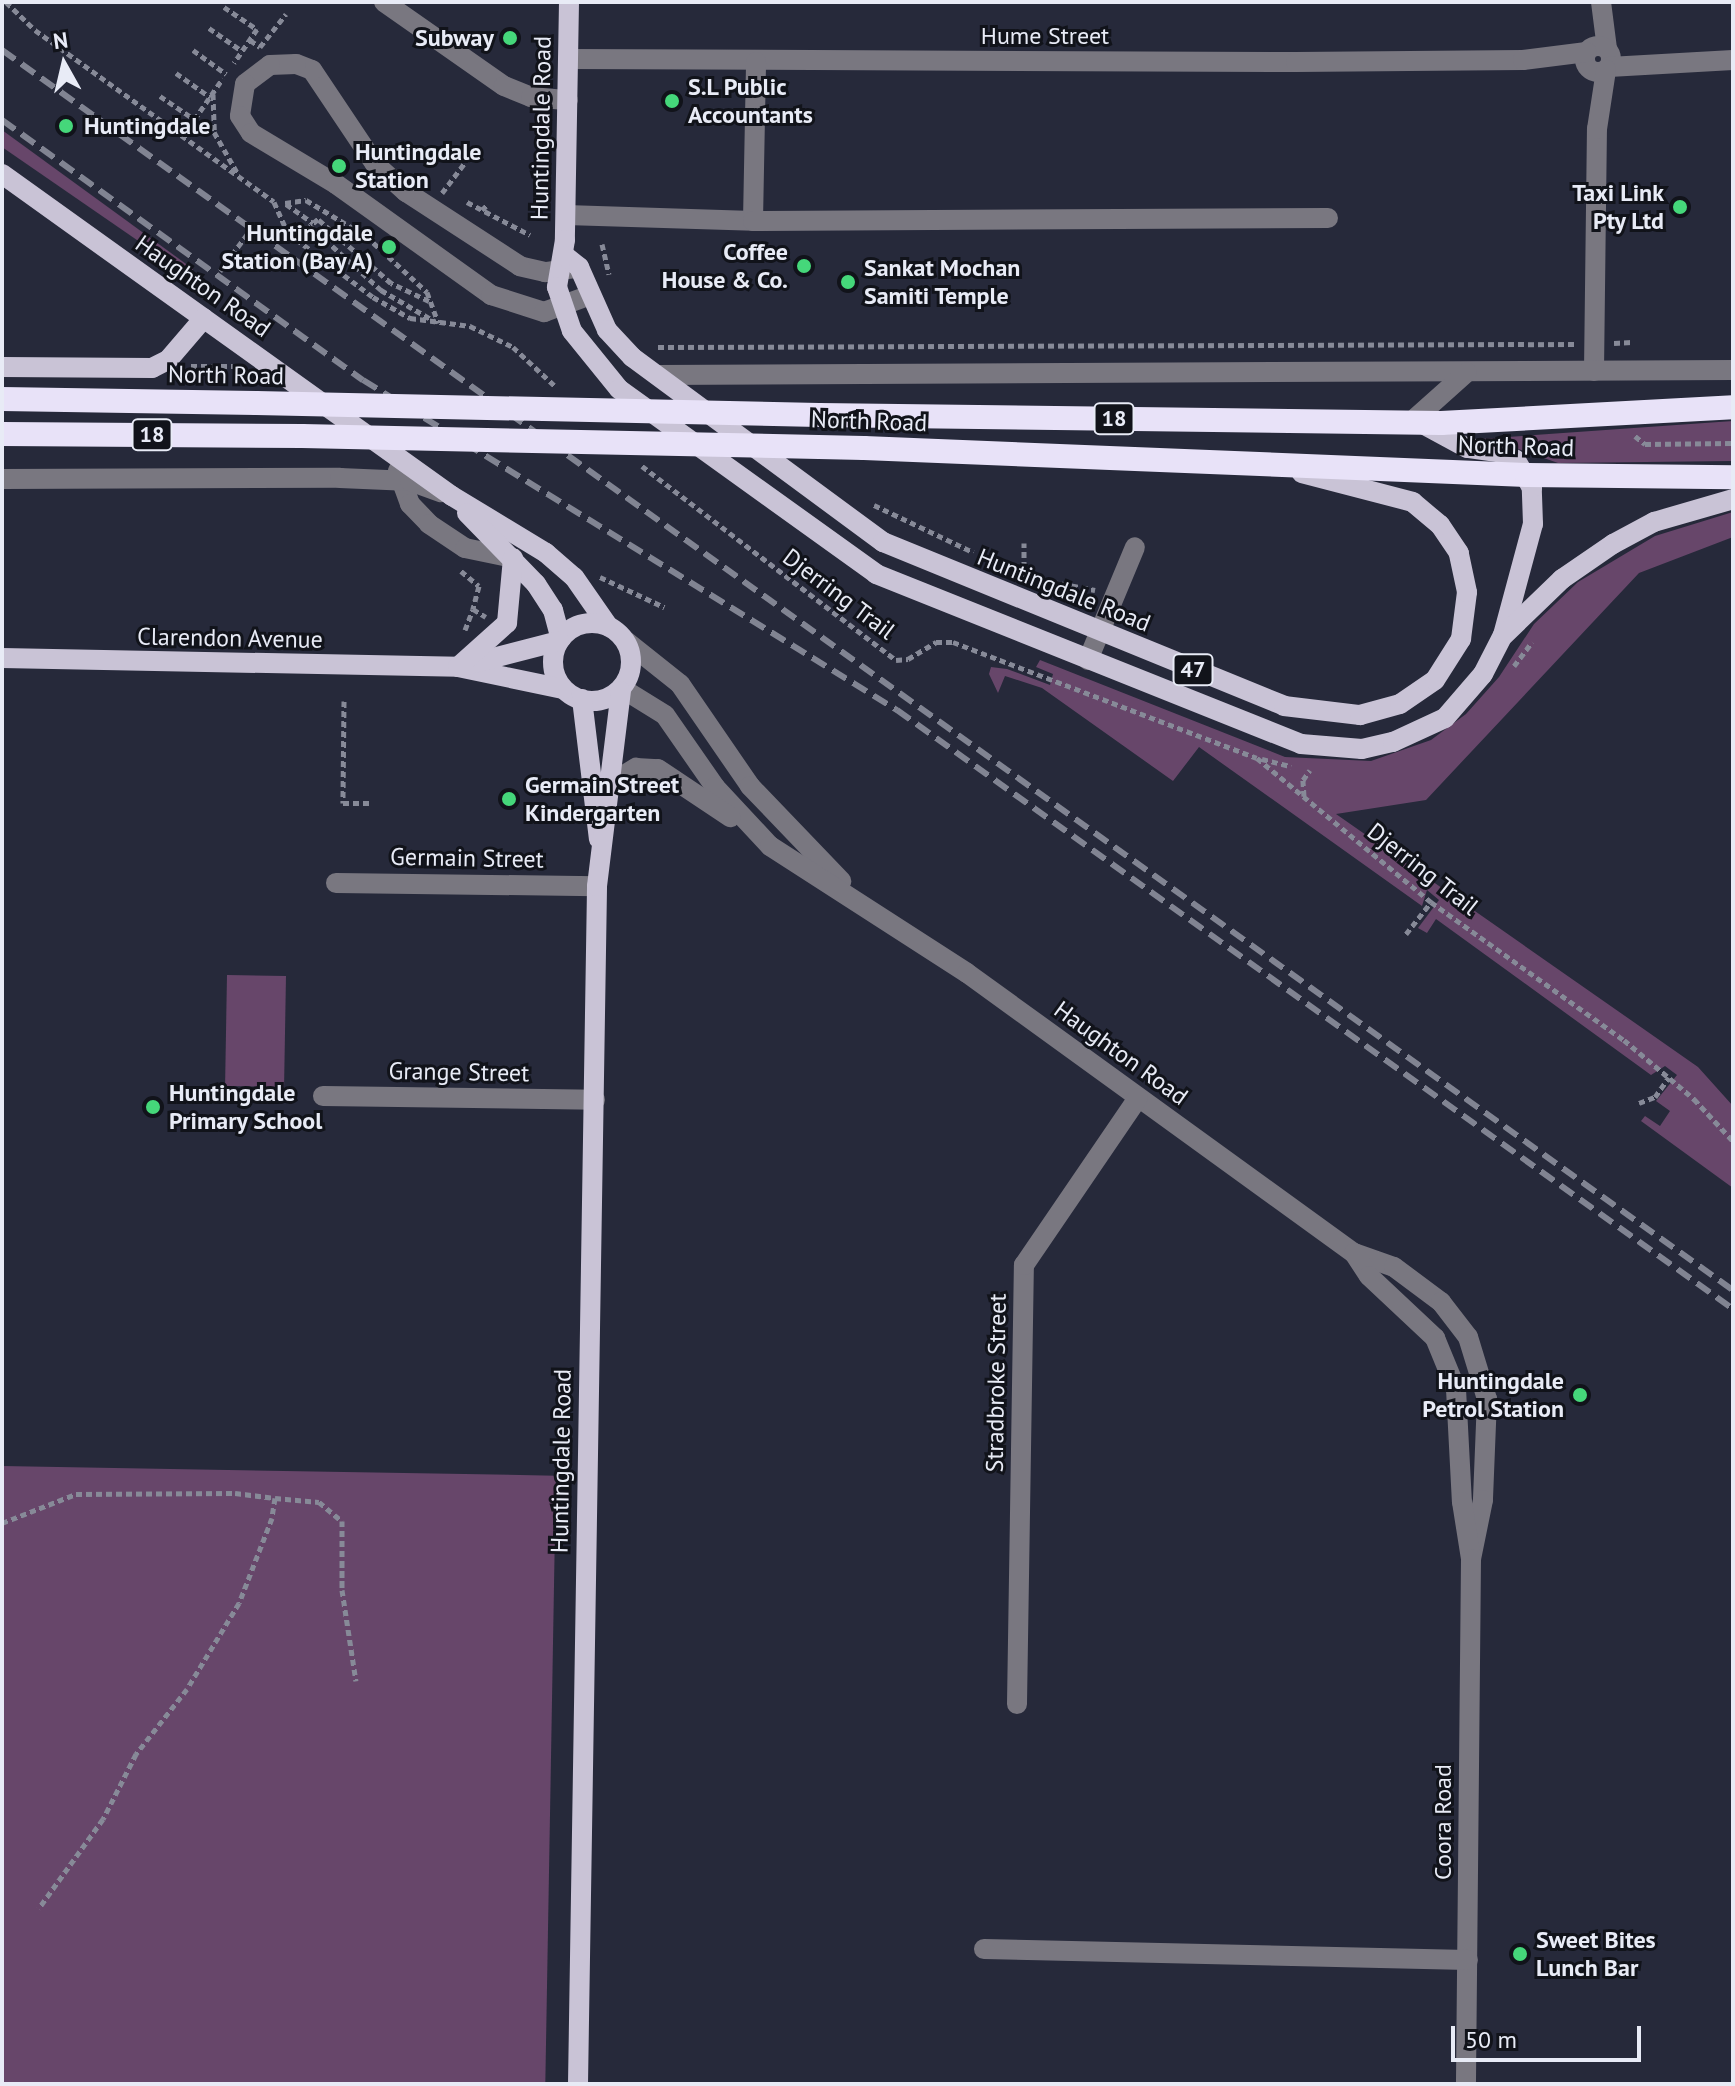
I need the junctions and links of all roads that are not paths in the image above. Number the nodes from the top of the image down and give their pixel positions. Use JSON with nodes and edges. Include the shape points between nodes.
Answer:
{"nodes":[{"id":1,"x":384,"y":2,"type":"edge"},
{"id":2,"x":569,"y":2,"type":"edge"},
{"id":3,"x":1599,"y":2,"type":"edge"},
{"id":4,"x":568,"y":59,"type":"junction"},
{"id":5,"x":1598,"y":59,"type":"junction"},
{"id":6,"x":1733,"y":60,"type":"edge"},
{"id":7,"x":756,"y":62,"type":"junction"},
{"id":8,"x":568,"y":100,"type":"junction"},
{"id":9,"x":2,"y":174,"type":"edge"},
{"id":10,"x":566,"y":215,"type":"junction"},
{"id":11,"x":1328,"y":218,"type":"dead end"},
{"id":12,"x":753,"y":221,"type":"junction"},
{"id":13,"x":567,"y":265,"type":"junction"},
{"id":14,"x":588,"y":296,"type":"junction"},
{"id":15,"x":563,"y":308,"type":"junction"},
{"id":16,"x":204,"y":318,"type":"junction"},
{"id":17,"x":2,"y":367,"type":"edge"},
{"id":18,"x":1733,"y":370,"type":"edge"},
{"id":19,"x":1594,"y":371,"type":"junction"},
{"id":20,"x":1467,"y":372,"type":"junction"},
{"id":21,"x":657,"y":375,"type":"junction"},
{"id":22,"x":2,"y":399,"type":"edge"},
{"id":23,"x":1733,"y":407,"type":"edge"},
{"id":24,"x":1415,"y":423,"type":"junction"},
{"id":25,"x":2,"y":434,"type":"edge"},
{"id":26,"x":396,"y":456,"type":"junction"},
{"id":27,"x":1267,"y":465,"type":"junction"},
{"id":28,"x":1527,"y":475,"type":"junction"},
{"id":29,"x":1733,"y":477,"type":"edge"},
{"id":30,"x":2,"y":479,"type":"edge"},
{"id":31,"x":400,"y":480,"type":"junction"},
{"id":32,"x":452,"y":496,"type":"junction"},
{"id":33,"x":1733,"y":499,"type":"edge"},
{"id":34,"x":1135,"y":547,"type":"dead end"},
{"id":35,"x":513,"y":558,"type":"junction"},
{"id":36,"x":608,"y":626,"type":"junction"},
{"id":37,"x":1099,"y":633,"type":"junction"},
{"id":38,"x":1503,"y":635,"type":"junction"},
{"id":39,"x":560,"y":640,"type":"junction"},
{"id":40,"x":626,"y":641,"type":"junction"},
{"id":41,"x":2,"y":658,"type":"edge"},
{"id":42,"x":1088,"y":660,"type":"junction"},
{"id":43,"x":458,"y":667,"type":"junction"},
{"id":44,"x":563,"y":689,"type":"junction"},
{"id":45,"x":622,"y":690,"type":"junction"},
{"id":46,"x":582,"y":699,"type":"junction"},
{"id":47,"x":614,"y":781,"type":"junction"},
{"id":48,"x":760,"y":837,"type":"junction"},
{"id":49,"x":599,"y":839,"type":"junction"},
{"id":50,"x":336,"y":883,"type":"dead end"},
{"id":51,"x":597,"y":886,"type":"junction"},
{"id":52,"x":857,"y":897,"type":"junction"},
{"id":53,"x":323,"y":1096,"type":"dead end"},
{"id":54,"x":1138,"y":1098,"type":"junction"},
{"id":55,"x":595,"y":1100,"type":"junction"},
{"id":56,"x":1354,"y":1253,"type":"junction"},
{"id":57,"x":1481,"y":1366,"type":"joint"},
{"id":58,"x":1452,"y":1374,"type":"joint"},
{"id":59,"x":1471,"y":1559,"type":"junction"},
{"id":60,"x":1017,"y":1704,"type":"dead end"},
{"id":61,"x":984,"y":1949,"type":"dead end"},
{"id":62,"x":1468,"y":1960,"type":"junction"},
{"id":63,"x":578,"y":2084,"type":"edge"},
{"id":64,"x":1466,"y":2084,"type":"edge"}],
"edges":[{"from":1,"to":8,"type":"street","via":[[504,86],[531,97]]},
{"from":2,"to":4,"type":"main road","name":"Huntingdale Road","number":"47"},
{"from":3,"to":5,"type":"street"},
{"from":4,"to":7,"type":"street","name":"Hume Street"},
{"from":4,"to":8,"type":"main road","name":"Huntingdale Road","number":"47"},
{"from":5,"to":6,"type":"street","name":"Hume Street"},
{"from":5,"to":7,"type":"street","name":"Hume Street"},
{"from":5,"to":19,"type":"street"},
{"from":7,"to":12,"type":"street"},
{"from":8,"to":10,"type":"main road","name":"Huntingdale Road","number":"47"},
{"from":9,"to":16,"type":"main road","name":"Haughton Road"},
{"from":10,"to":12,"type":"street"},
{"from":10,"to":13,"type":"main road","name":"Huntingdale Road","number":"47"},
{"from":11,"to":12,"type":"street"},
{"from":13,"to":14,"type":"main road","name":"Huntingdale Road","number":"47"},
{"from":13,"to":15,"type":"main road","name":"Huntingdale Road","number":"47"},
{"from":13,"to":15,"type":"street","via":[[520,266],[383,174],[312,70],[296,64],[270,65],[245,84],[240,116],[251,133],[336,184],[491,295],[532,311]]},
{"from":14,"to":15,"type":"street"},
{"from":14,"to":21,"type":"main road","name":"Huntingdale Road","number":"47","via":[[618,343]]},
{"from":15,"to":42,"type":"main road","name":"Huntingdale Road","number":"47","via":[[580,344],[619,389],[876,574]]},
{"from":16,"to":17,"type":"main road","via":[[168,360],[152,368]]},
{"from":16,"to":26,"type":"main road","name":"Haughton Road"},
{"from":18,"to":19,"type":"street","name":"North Road"},
{"from":19,"to":20,"type":"street","name":"North Road"},
{"from":20,"to":21,"type":"street","name":"North Road"},
{"from":20,"to":24,"type":"street"},
{"from":21,"to":37,"type":"main road","name":"Huntingdale Road","number":"47","via":[[883,542]]},
{"from":22,"to":24,"type":"highway","name":"North Road","number":"18","bridge":true},
{"from":23,"to":24,"type":"highway","name":"North Road","number":"18"},
{"from":24,"to":28,"type":"main road","via":[[1467,448],[1511,455]]},
{"from":25,"to":27,"type":"highway","name":"North Road","number":"18","bridge":true,"via":[[864,448]]},
{"from":26,"to":31,"type":"street"},
{"from":26,"to":32,"type":"main road","name":"Haughton Road"},
{"from":27,"to":28,"type":"highway","name":"North Road","number":"18"},
{"from":27,"to":37,"type":"main road","name":"Huntingdale Road","number":"47","via":[[1403,498],[1447,533],[1464,570],[1467,615],[1456,650],[1435,680],[1411,699],[1386,709],[1322,714],[1284,706]]},
{"from":28,"to":29,"type":"highway","name":"North Road","number":"18"},
{"from":28,"to":38,"type":"main road","name":"Huntingdale Road","number":"47","via":[[1533,497],[1531,540]]},
{"from":30,"to":31,"type":"street"},
{"from":31,"to":32,"type":"street"},
{"from":31,"to":35,"type":"street","via":[[416,511],[448,539],[473,551]]},
{"from":32,"to":35,"type":"main road","name":"Haughton Road"},
{"from":32,"to":36,"type":"main road","name":"Haughton Road","via":[[527,539],[583,588]]},
{"from":33,"to":38,"type":"main road","via":[[1654,522],[1613,544],[1562,579]]},
{"from":34,"to":37,"type":"street"},
{"from":35,"to":39,"type":"main road","name":"Haughton Road","via":[[553,610]]},
{"from":35,"to":43,"type":"main road","via":[[507,623]]},
{"from":36,"to":39,"type":"main road","via":[[579,625]]},
{"from":36,"to":40,"type":"main road"},
{"from":37,"to":42,"type":"street"},
{"from":38,"to":42,"type":"main road","name":"Huntingdale Road","number":"47","via":[[1483,674],[1445,718],[1393,742],[1362,749],[1301,744]]},
{"from":39,"to":43,"type":"main road","name":"Clarendon Avenue"},
{"from":39,"to":44,"type":"main road","via":[[553,660]]},
{"from":40,"to":45,"type":"main road","via":[[631,668]]},
{"from":40,"to":52,"type":"street","name":"Haughton Road","via":[[680,684],[750,786]]},
{"from":41,"to":43,"type":"main road","name":"Clarendon Avenue"},
{"from":43,"to":44,"type":"main road","name":"Clarendon Avenue"},
{"from":44,"to":46,"type":"main road"},
{"from":45,"to":46,"type":"main road","via":[[610,698]]},
{"from":45,"to":47,"type":"main road","name":"Huntingdale Road"},
{"from":45,"to":48,"type":"street","name":"Haughton Road","via":[[665,715],[715,787]]},
{"from":46,"to":49,"type":"main road","name":"Huntingdale Road"},
{"from":47,"to":48,"type":"street","via":[[636,768],[664,771]]},
{"from":47,"to":49,"type":"main road","name":"Huntingdale Road"},
{"from":48,"to":52,"type":"street","name":"Haughton Road"},
{"from":49,"to":51,"type":"main road","name":"Huntingdale Road"},
{"from":50,"to":51,"type":"street","name":"Germain Street"},
{"from":51,"to":55,"type":"main road","name":"Huntingdale Road"},
{"from":52,"to":54,"type":"street","name":"Haughton Road"},
{"from":53,"to":55,"type":"street","name":"Grange Street"},
{"from":54,"to":56,"type":"street","name":"Haughton Road"},
{"from":54,"to":60,"type":"street","name":"Stradbroke Street","via":[[1024,1265]]},
{"from":55,"to":63,"type":"main road","name":"Huntingdale Road"},
{"from":56,"to":57,"type":"street","name":"Haughton Road","via":[[1394,1267],[1441,1302],[1468,1337]]},
{"from":56,"to":58,"type":"street","name":"Haughton Road","via":[[1369,1276],[1424,1323]]},
{"from":57,"to":59,"type":"street","name":"Coora Road","via":[[1488,1445]]},
{"from":58,"to":59,"type":"street","name":"Coora Road"},
{"from":59,"to":62,"type":"street","name":"Coora Road"},
{"from":61,"to":62,"type":"street"},
{"from":62,"to":64,"type":"street","name":"Coora Road"}]}
